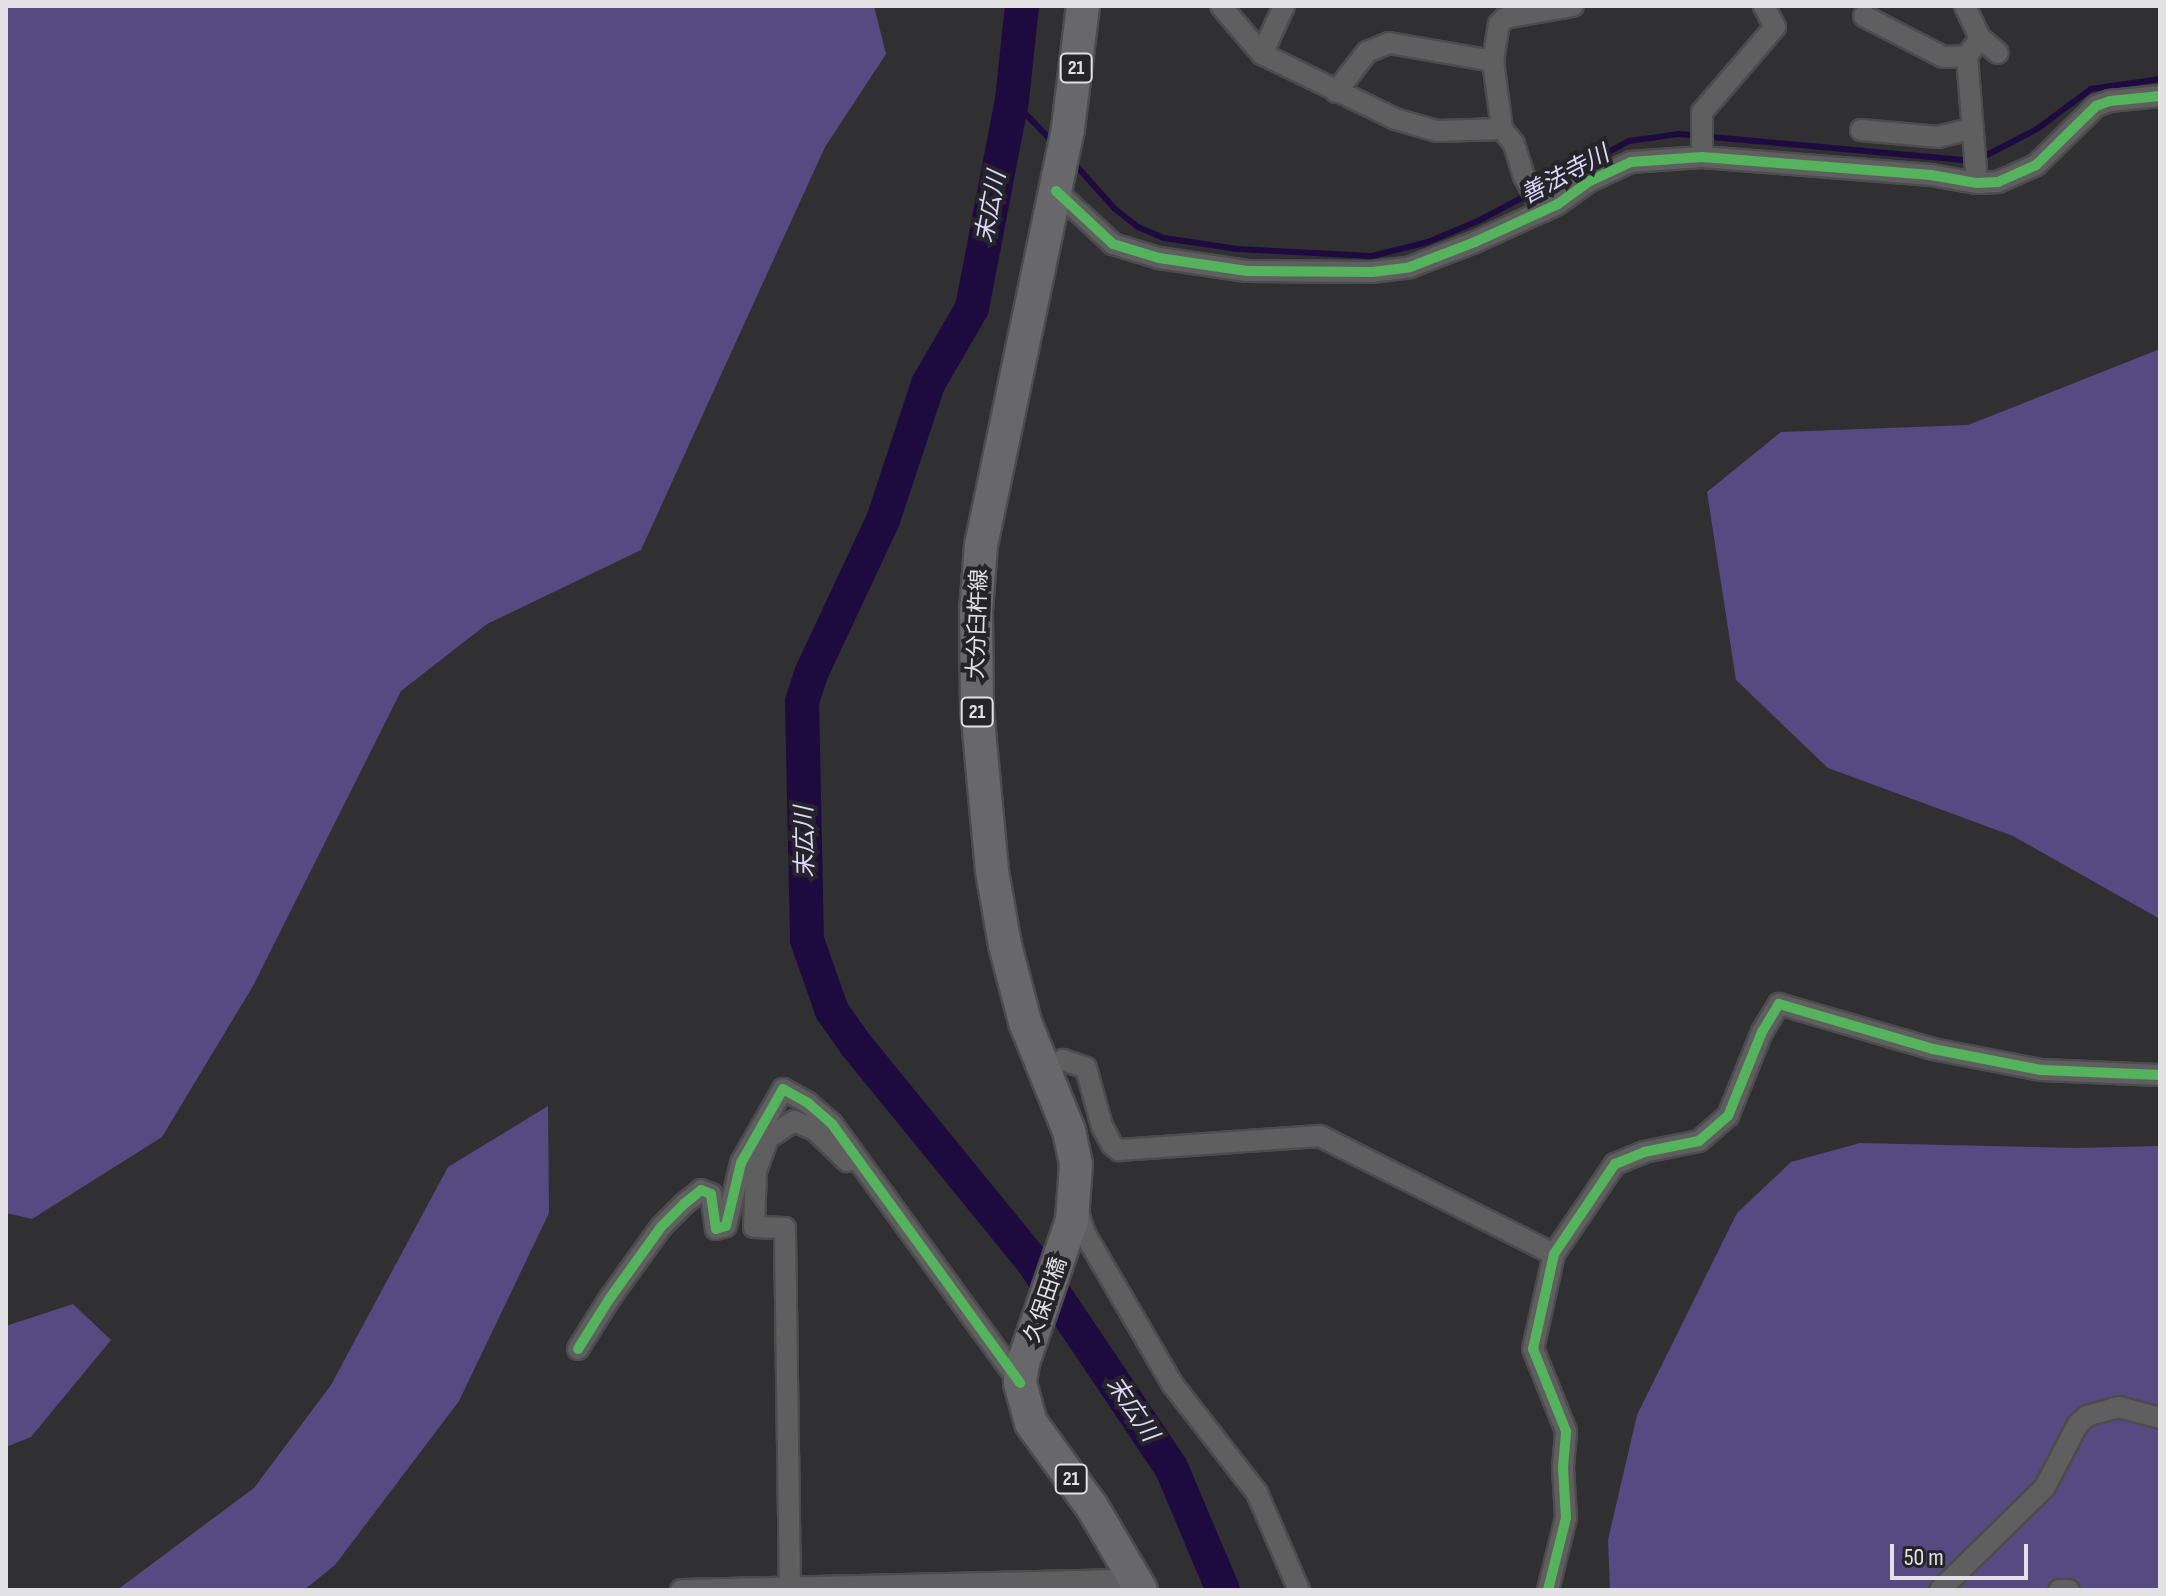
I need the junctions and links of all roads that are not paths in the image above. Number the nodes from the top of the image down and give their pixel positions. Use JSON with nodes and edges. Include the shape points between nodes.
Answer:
{"nodes":[{"id":1,"x":1083,"y":6,"type":"edge"},
{"id":2,"x":1221,"y":6,"type":"edge"},
{"id":3,"x":1284,"y":6,"type":"edge"},
{"id":4,"x":1573,"y":6,"type":"edge"},
{"id":5,"x":1764,"y":6,"type":"edge"},
{"id":6,"x":1965,"y":6,"type":"edge"},
{"id":7,"x":1864,"y":16,"type":"dead end"},
{"id":8,"x":1980,"y":38,"type":"junction"},
{"id":9,"x":1998,"y":53,"type":"dead end"},
{"id":10,"x":1262,"y":54,"type":"junction"},
{"id":11,"x":1967,"y":56,"type":"junction"},
{"id":12,"x":1493,"y":61,"type":"junction"},
{"id":13,"x":1336,"y":92,"type":"junction"},
{"id":14,"x":2160,"y":96,"type":"edge"},
{"id":15,"x":1502,"y":129,"type":"junction"},
{"id":16,"x":1861,"y":130,"type":"dead end"},
{"id":17,"x":1971,"y":134,"type":"junction"},
{"id":18,"x":1702,"y":154,"type":"junction"},
{"id":19,"x":1976,"y":178,"type":"junction"},
{"id":20,"x":1057,"y":186,"type":"junction"},
{"id":21,"x":1541,"y":208,"type":"junction"},
{"id":22,"x":1043,"y":1068,"type":"junction"},
{"id":23,"x":2160,"y":1075,"type":"edge"},
{"id":24,"x":887,"y":1200,"type":"junction"},
{"id":25,"x":1075,"y":1206,"type":"junction"},
{"id":26,"x":1068,"y":1237,"type":"joint"},
{"id":27,"x":1554,"y":1254,"type":"junction"},
{"id":28,"x":578,"y":1349,"type":"dead end"},
{"id":29,"x":1022,"y":1373,"type":"junction"},
{"id":30,"x":2160,"y":1418,"type":"edge"},
{"id":31,"x":1138,"y":1585,"type":"edge"},
{"id":32,"x":790,"y":1589,"type":"edge"},
{"id":33,"x":681,"y":1590,"type":"edge"},
{"id":34,"x":1299,"y":1590,"type":"edge"},
{"id":35,"x":1548,"y":1590,"type":"edge"},
{"id":36,"x":1940,"y":1590,"type":"edge"},
{"id":37,"x":2059,"y":1590,"type":"edge"},
{"id":38,"x":2069,"y":1590,"type":"edge"}],
"edges":[{"from":1,"to":20,"type":"main road","name":"大分臼杵線","number":"21"},
{"from":2,"to":10,"type":"street"},
{"from":3,"to":10,"type":"street"},
{"from":4,"to":12,"type":"street","via":[[1505,18],[1499,24]]},
{"from":5,"to":18,"type":"street","via":[[1774,20],[1772,34],[1702,112]]},
{"from":6,"to":8,"type":"street"},
{"from":7,"to":11,"type":"street","via":[[1943,57]]},
{"from":8,"to":9,"type":"street"},
{"from":8,"to":11,"type":"street"},
{"from":10,"to":13,"type":"street"},
{"from":11,"to":17,"type":"street"},
{"from":12,"to":13,"type":"street","via":[[1389,43],[1367,52]]},
{"from":12,"to":15,"type":"street"},
{"from":13,"to":15,"type":"street","via":[[1421,129]]},
{"from":14,"to":19,"type":"street","via":[[2096,106],[2036,165],[1998,182]]},
{"from":15,"to":21,"type":"street","via":[[1514,144]]},
{"from":16,"to":17,"type":"street","via":[[1938,137]]},
{"from":17,"to":19,"type":"street"},
{"from":18,"to":19,"type":"street"},
{"from":18,"to":21,"type":"street","via":[[1631,162],[1590,181],[1570,198]]},
{"from":20,"to":21,"type":"street","via":[[1099,233],[1124,248],[1247,271],[1356,274],[1403,269],[1475,242]]},
{"from":20,"to":22,"type":"main road","name":"大分臼杵線","number":"21","via":[[981,545],[976,611],[977,709],[992,871],[1021,1007]]},
{"from":22,"to":25,"type":"main road","name":"大分臼杵線","number":"21","via":[[1072,1145]]},
{"from":22,"to":27,"type":"street","via":[[1063,1060],[1086,1068],[1102,1126],[1119,1150],[1320,1136]]},
{"from":23,"to":27,"type":"street","via":[[2041,1070],[1933,1049],[1779,1004],[1728,1116],[1699,1141],[1615,1164]]},
{"from":24,"to":28,"type":"street","via":[[832,1124],[783,1089],[741,1163],[726,1226],[716,1229],[711,1194],[701,1190],[692,1197],[661,1227]]},
{"from":24,"to":29,"type":"street"},
{"from":24,"to":32,"type":"street","via":[[803,1123],[786,1125],[762,1146],[754,1227],[785,1228]]},
{"from":25,"to":26,"type":"main road","name":"大分臼杵線","number":"21"},
{"from":25,"to":34,"type":"street","via":[[1085,1234],[1173,1385],[1257,1493]]},
{"from":26,"to":29,"type":"main road","name":"久保田橋","number":"21"},
{"from":27,"to":35,"type":"street","via":[[1533,1349],[1566,1431],[1566,1518]]},
{"from":29,"to":31,"type":"main road","number":"21","via":[[1031,1423],[1092,1507]]},
{"from":30,"to":36,"type":"street","via":[[2119,1407],[2087,1416],[2045,1487]]},
{"from":31,"to":32,"type":"street"},
{"from":32,"to":33,"type":"street"},
{"from":37,"to":38,"type":"street"}]}
